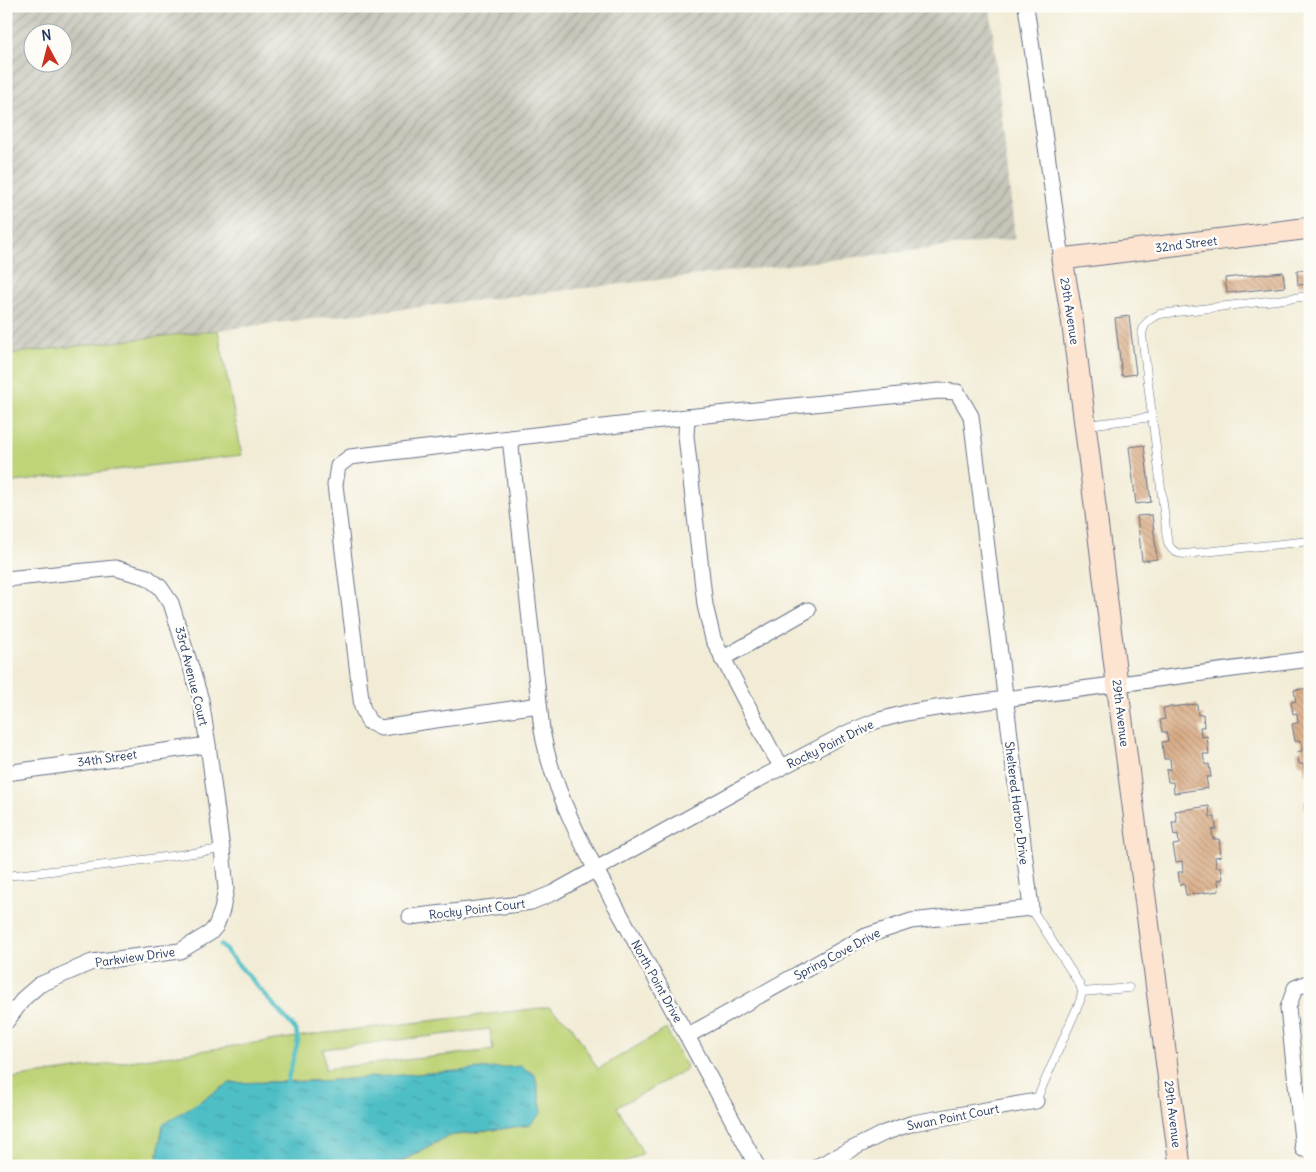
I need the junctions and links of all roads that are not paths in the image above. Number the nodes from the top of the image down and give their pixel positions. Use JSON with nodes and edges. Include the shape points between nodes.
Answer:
{"nodes":[{"id":1,"x":1026,"y":6,"type":"edge"},
{"id":2,"x":1310,"y":228,"type":"edge"},
{"id":3,"x":1062,"y":259,"type":"junction"},
{"id":4,"x":1310,"y":296,"type":"edge"},
{"id":5,"x":687,"y":417,"type":"junction"},
{"id":6,"x":1152,"y":418,"type":"junction"},
{"id":7,"x":1085,"y":426,"type":"junction"},
{"id":8,"x":510,"y":438,"type":"junction"},
{"id":9,"x":1310,"y":540,"type":"edge"},
{"id":10,"x":6,"y":579,"type":"edge"},
{"id":11,"x":808,"y":610,"type":"dead end"},
{"id":12,"x":722,"y":659,"type":"junction"},
{"id":13,"x":1310,"y":659,"type":"edge"},
{"id":14,"x":1117,"y":683,"type":"junction"},
{"id":15,"x":1004,"y":698,"type":"junction"},
{"id":16,"x":539,"y":705,"type":"junction"},
{"id":17,"x":208,"y":745,"type":"junction"},
{"id":18,"x":782,"y":767,"type":"junction"},
{"id":19,"x":6,"y":773,"type":"edge"},
{"id":20,"x":222,"y":849,"type":"junction"},
{"id":21,"x":595,"y":869,"type":"junction"},
{"id":22,"x":6,"y":876,"type":"edge"},
{"id":23,"x":1030,"y":908,"type":"junction"},
{"id":24,"x":410,"y":917,"type":"dead end"},
{"id":25,"x":216,"y":926,"type":"joint"},
{"id":26,"x":1310,"y":982,"type":"edge"},
{"id":27,"x":1129,"y":988,"type":"dead end"},
{"id":28,"x":1082,"y":992,"type":"junction"},
{"id":29,"x":6,"y":1022,"type":"edge"},
{"id":30,"x":687,"y":1036,"type":"junction"},
{"id":31,"x":1036,"y":1101,"type":"joint"},
{"id":32,"x":1306,"y":1149,"type":"edge"},
{"id":33,"x":756,"y":1166,"type":"edge"},
{"id":34,"x":818,"y":1166,"type":"edge"},
{"id":35,"x":1180,"y":1166,"type":"edge"}],
"edges":[{"from":1,"to":3,"type":"street"},
{"from":2,"to":3,"type":"street","name":"32nd Street"},
{"from":3,"to":7,"type":"street","name":"29th Avenue"},
{"from":4,"to":6,"type":"lane","via":[[1160,314],[1149,319],[1142,327],[1142,335]]},
{"from":5,"to":8,"type":"street"},
{"from":5,"to":12,"type":"street","via":[[686,436],[706,604],[713,639]]},
{"from":5,"to":15,"type":"street","name":"Sheltered Harbor Drive","via":[[939,391],[956,392],[971,416]]},
{"from":6,"to":7,"type":"lane"},
{"from":6,"to":9,"type":"lane","via":[[1168,541],[1177,554]]},
{"from":7,"to":14,"type":"street","name":"29th Avenue"},
{"from":8,"to":16,"type":"street","name":"North Point Drive"},
{"from":8,"to":16,"type":"street","via":[[350,457],[338,466],[335,486],[362,707],[369,722],[381,728]]},
{"from":10,"to":17,"type":"street","name":"33rd Avenue Court","via":[[116,568],[147,577],[160,587],[172,603],[178,622],[201,700]]},
{"from":11,"to":12,"type":"street"},
{"from":12,"to":18,"type":"street"},
{"from":13,"to":14,"type":"street","name":"Rocky Point Drive"},
{"from":14,"to":15,"type":"street","name":"Rocky Point Drive"},
{"from":14,"to":35,"type":"street","name":"29th Avenue"},
{"from":15,"to":18,"type":"street","name":"Rocky Point Drive","via":[[906,713],[876,721]]},
{"from":15,"to":23,"type":"street","name":"Sheltered Harbor Drive"},
{"from":16,"to":21,"type":"street","name":"North Point Drive","via":[[546,753],[560,794]]},
{"from":17,"to":19,"type":"street","name":"34th Street"},
{"from":17,"to":20,"type":"street","name":"33rd Avenue Court"},
{"from":18,"to":21,"type":"street","name":"Rocky Point Drive"},
{"from":20,"to":22,"type":"lane"},
{"from":20,"to":25,"type":"street","name":"33rd Avenue Court","via":[[226,889]]},
{"from":21,"to":24,"type":"street","name":"Rocky Point Court","via":[[531,902]]},
{"from":21,"to":30,"type":"street","name":"North Point Drive"},
{"from":23,"to":28,"type":"lane"},
{"from":23,"to":30,"type":"street","name":"Spring Cove Drive","via":[[911,921],[892,926],[866,936]]},
{"from":25,"to":29,"type":"street","name":"Parkview Drive","via":[[180,951],[92,962],[39,985],[24,998]]},
{"from":26,"to":32,"type":"street","via":[[1294,988],[1288,1008]]},
{"from":27,"to":28,"type":"lane"},
{"from":28,"to":31,"type":"lane"},
{"from":30,"to":33,"type":"street","name":"North Point Drive"},
{"from":31,"to":34,"type":"street","name":"Swan Point Court","via":[[913,1123],[884,1133]]}]}
